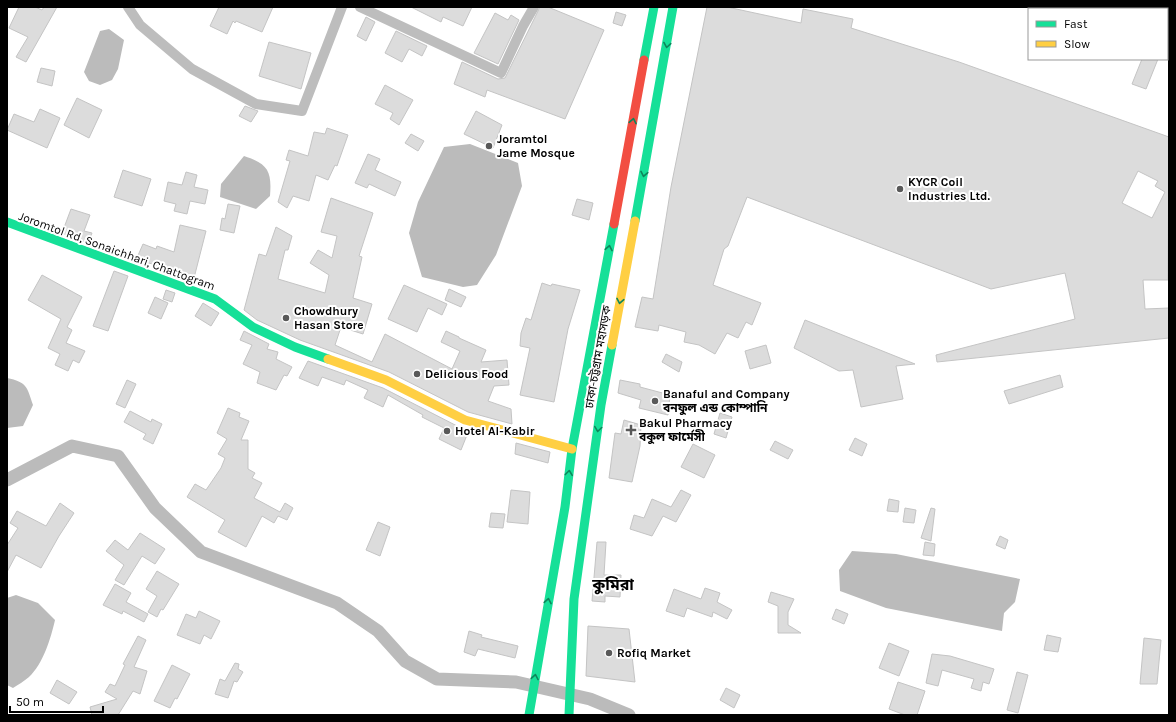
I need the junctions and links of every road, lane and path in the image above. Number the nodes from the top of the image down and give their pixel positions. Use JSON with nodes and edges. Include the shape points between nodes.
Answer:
{"nodes":[{"id":1,"x":128,"y":7,"type":"edge"},
{"id":2,"x":342,"y":7,"type":"edge"},
{"id":3,"x":360,"y":7,"type":"edge"},
{"id":4,"x":534,"y":7,"type":"edge"},
{"id":5,"x":654,"y":7,"type":"edge"},
{"id":6,"x":673,"y":7,"type":"edge"},
{"id":7,"x":7,"y":222,"type":"edge"},
{"id":8,"x":572,"y":449,"type":"junction"},
{"id":9,"x":529,"y":715,"type":"edge"},
{"id":10,"x":569,"y":715,"type":"edge"}],
"edges":[{"from":1,"to":2,"type":"street","via":[[140,25],[192,69],[256,104],[302,111]]},
{"from":3,"to":4,"type":"street","via":[[501,73]]},
{"from":8,"to":5,"type":"main road","name":"ঢাকা-চট্টগ্রাম মহাসড়ক","one_way":true},
{"from":6,"to":10,"type":"main road","name":"ঢাকা-চট্টগ্রাম মহাসড়ক","one_way":true,"via":[[601,405],[574,599]]},
{"from":7,"to":8,"type":"main road","name":"Joromtol Rd, Sonaichhari, Chattogram","via":[[215,299],[253,327],[295,346],[386,380],[465,420]]},
{"from":9,"to":8,"type":"main road","name":"ঢাকা-চট্টগ্রাম মহাসড়ক","one_way":true,"via":[[565,507]]}]}
